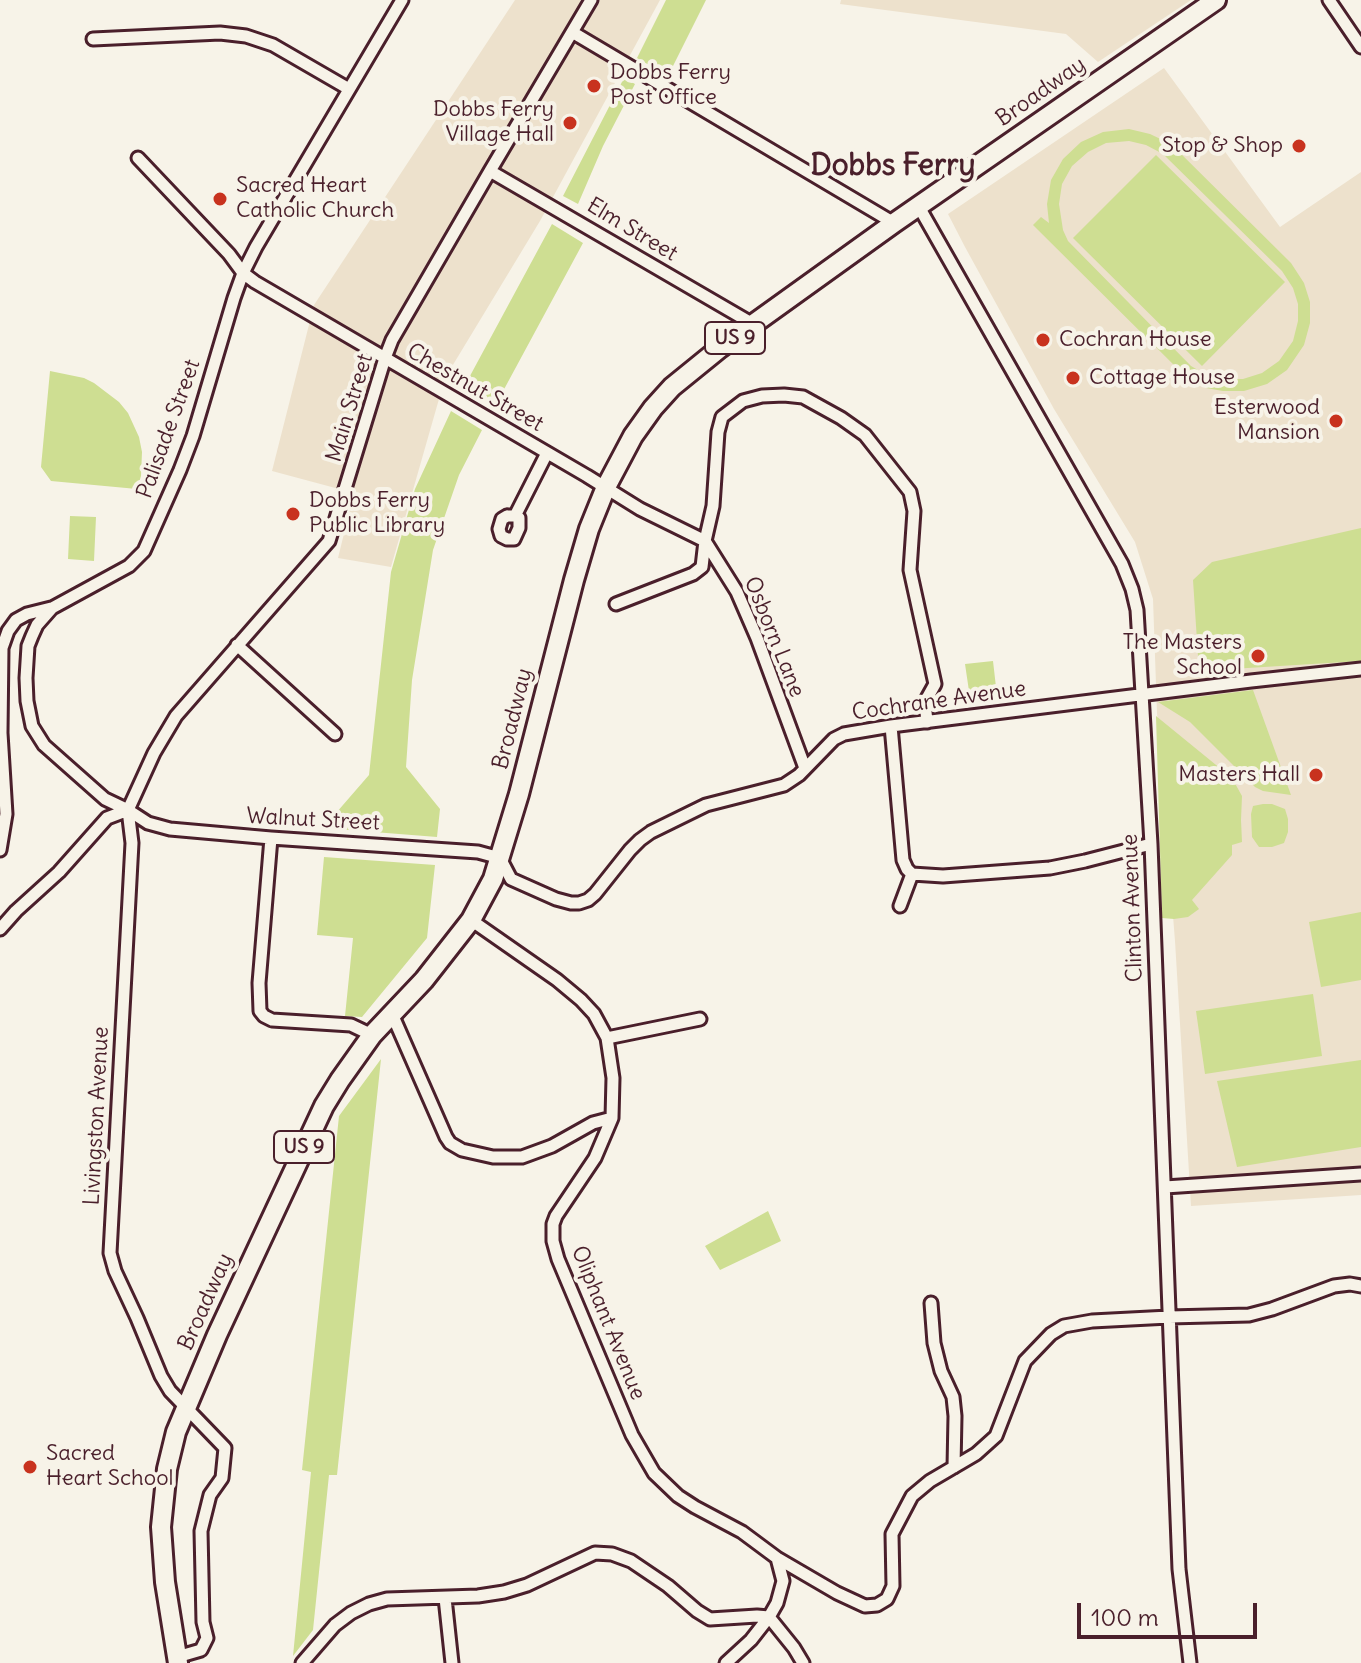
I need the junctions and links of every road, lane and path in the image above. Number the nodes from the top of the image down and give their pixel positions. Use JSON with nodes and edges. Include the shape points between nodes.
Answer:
{"nodes":[{"id":1,"x":402,"y":0,"type":"edge"},
{"id":2,"x":591,"y":0,"type":"edge"},
{"id":3,"x":1214,"y":0,"type":"edge"},
{"id":4,"x":1329,"y":0,"type":"edge"},
{"id":5,"x":572,"y":32,"type":"junction"},
{"id":6,"x":93,"y":39,"type":"dead end"},
{"id":7,"x":1361,"y":47,"type":"edge"},
{"id":8,"x":349,"y":89,"type":"junction"},
{"id":9,"x":138,"y":158,"type":"dead end"},
{"id":10,"x":490,"y":171,"type":"junction"},
{"id":11,"x":919,"y":207,"type":"junction"},
{"id":12,"x":894,"y":223,"type":"junction"},
{"id":13,"x":243,"y":273,"type":"junction"},
{"id":14,"x":753,"y":324,"type":"junction"},
{"id":15,"x":385,"y":358,"type":"junction"},
{"id":16,"x":547,"y":453,"type":"junction"},
{"id":17,"x":606,"y":487,"type":"junction"},
{"id":18,"x":515,"y":516,"type":"dead end"},
{"id":19,"x":705,"y":541,"type":"junction"},
{"id":20,"x":616,"y":604,"type":"dead end"},
{"id":21,"x":52,"y":608,"type":"junction"},
{"id":22,"x":237,"y":645,"type":"junction"},
{"id":23,"x":1361,"y":669,"type":"edge"},
{"id":24,"x":1143,"y":696,"type":"junction"},
{"id":25,"x":927,"y":722,"type":"junction"},
{"id":26,"x":891,"y":726,"type":"junction"},
{"id":27,"x":335,"y":734,"type":"dead end"},
{"id":28,"x":805,"y":768,"type":"junction"},
{"id":29,"x":128,"y":810,"type":"junction"},
{"id":30,"x":271,"y":838,"type":"junction"},
{"id":31,"x":1151,"y":844,"type":"junction"},
{"id":32,"x":0,"y":850,"type":"edge"},
{"id":33,"x":500,"y":858,"type":"junction"},
{"id":34,"x":912,"y":874,"type":"junction"},
{"id":35,"x":900,"y":906,"type":"dead end"},
{"id":36,"x":471,"y":920,"type":"junction"},
{"id":37,"x":0,"y":929,"type":"edge"},
{"id":38,"x":392,"y":1014,"type":"junction"},
{"id":39,"x":700,"y":1019,"type":"dead end"},
{"id":40,"x":372,"y":1035,"type":"junction"},
{"id":41,"x":607,"y":1038,"type":"junction"},
{"id":42,"x":612,"y":1118,"type":"junction"},
{"id":43,"x":1361,"y":1174,"type":"edge"},
{"id":44,"x":1165,"y":1187,"type":"junction"},
{"id":45,"x":1361,"y":1286,"type":"edge"},
{"id":46,"x":931,"y":1303,"type":"dead end"},
{"id":47,"x":1169,"y":1317,"type":"junction"},
{"id":48,"x":187,"y":1406,"type":"junction"},
{"id":49,"x":954,"y":1467,"type":"junction"},
{"id":50,"x":777,"y":1558,"type":"junction"},
{"id":51,"x":445,"y":1598,"type":"junction"},
{"id":52,"x":769,"y":1617,"type":"junction"},
{"id":53,"x":177,"y":1660,"type":"edge"},
{"id":54,"x":302,"y":1663,"type":"edge"},
{"id":55,"x":452,"y":1663,"type":"edge"},
{"id":56,"x":726,"y":1663,"type":"edge"},
{"id":57,"x":803,"y":1663,"type":"edge"},
{"id":58,"x":1190,"y":1663,"type":"edge"}],
"edges":[{"from":1,"to":8,"type":"street","name":"Palisade Street"},
{"from":2,"to":5,"type":"street","name":"Main Street"},
{"from":3,"to":11,"type":"main road","name":"Broadway","number":"US 9"},
{"from":4,"to":7,"type":"street"},
{"from":5,"to":10,"type":"street","name":"Main Street"},
{"from":5,"to":12,"type":"street"},
{"from":6,"to":8,"type":"street","via":[[246,36],[273,45]]},
{"from":8,"to":13,"type":"street","name":"Palisade Street"},
{"from":9,"to":13,"type":"street","name":"Chestnut Street"},
{"from":10,"to":14,"type":"street","name":"Elm Street"},
{"from":10,"to":15,"type":"street","name":"Main Street"},
{"from":11,"to":12,"type":"main road","name":"Broadway","number":"US 9"},
{"from":11,"to":24,"type":"street","name":"Clinton Avenue","via":[[1122,564],[1137,610]]},
{"from":12,"to":14,"type":"main road","name":"Broadway","number":"US 9"},
{"from":13,"to":15,"type":"street","name":"Chestnut Street"},
{"from":13,"to":21,"type":"street","name":"Palisade Street","via":[[193,436],[144,551],[129,566]]},
{"from":14,"to":17,"type":"main road","name":"Broadway","number":"US 9","via":[[653,408]]},
{"from":15,"to":16,"type":"street","name":"Chestnut Street"},
{"from":15,"to":22,"type":"street","name":"Main Street","via":[[329,541]]},
{"from":16,"to":17,"type":"street","name":"Chestnut Street"},
{"from":16,"to":18,"type":"street"},
{"from":17,"to":19,"type":"street"},
{"from":17,"to":33,"type":"main road","name":"Broadway","number":"US 9","via":[[574,580]]},
{"from":19,"to":20,"type":"street","via":[[702,567],[693,574]]},
{"from":19,"to":25,"type":"street","via":[[719,424],[743,401],[803,397],[865,435],[910,492],[910,570],[935,684],[925,702]]},
{"from":19,"to":28,"type":"street","name":"Osborn Lane","via":[[737,592]]},
{"from":21,"to":29,"type":"street","name":"Palisade Street","via":[[28,646],[32,726],[44,745],[105,799]]},
{"from":21,"to":32,"type":"street","via":[[16,620],[2,648],[6,814]]},
{"from":22,"to":27,"type":"street"},
{"from":22,"to":29,"type":"street","name":"Main Street","via":[[176,716]]},
{"from":23,"to":24,"type":"street","name":"Cochrane Avenue"},
{"from":24,"to":25,"type":"street","name":"Cochrane Avenue"},
{"from":24,"to":31,"type":"street","name":"Clinton Avenue"},
{"from":25,"to":26,"type":"street","name":"Cochrane Avenue"},
{"from":26,"to":28,"type":"street","name":"Cochrane Avenue","via":[[844,734]]},
{"from":26,"to":34,"type":"street","via":[[903,860]]},
{"from":28,"to":33,"type":"street","name":"Cochrane Avenue","via":[[784,785],[706,805],[651,832],[588,900],[556,899],[511,879]]},
{"from":29,"to":30,"type":"street","name":"Walnut Street","via":[[170,829]]},
{"from":29,"to":37,"type":"street","via":[[107,818]]},
{"from":29,"to":48,"type":"street","name":"Livingston Avenue","via":[[132,843],[110,1253],[161,1376]]},
{"from":30,"to":33,"type":"street","name":"Walnut Street","via":[[462,850]]},
{"from":30,"to":40,"type":"street","via":[[260,1011],[272,1020],[351,1025]]},
{"from":31,"to":34,"type":"street","via":[[1050,868]]},
{"from":31,"to":44,"type":"street","name":"Clinton Avenue"},
{"from":33,"to":36,"type":"main road","name":"Broadway","number":"US 9"},
{"from":34,"to":35,"type":"street"},
{"from":36,"to":38,"type":"main road","name":"Broadway","number":"US 9"},
{"from":36,"to":41,"type":"street","name":"Oliphant Avenue","via":[[581,1000]]},
{"from":38,"to":40,"type":"main road","name":"Broadway","number":"US 9"},
{"from":38,"to":42,"type":"street","via":[[446,1137],[462,1150],[522,1157]]},
{"from":39,"to":41,"type":"street"},
{"from":40,"to":48,"type":"main road","name":"Broadway","number":"US 9","via":[[315,1122]]},
{"from":41,"to":42,"type":"street","name":"Oliphant Avenue"},
{"from":42,"to":50,"type":"street","name":"Oliphant Avenue","via":[[595,1158],[553,1224],[558,1259],[632,1435],[654,1473],[678,1496]]},
{"from":43,"to":44,"type":"street"},
{"from":44,"to":47,"type":"street","name":"Clinton Avenue"},
{"from":45,"to":47,"type":"street","via":[[1334,1286],[1249,1315]]},
{"from":46,"to":49,"type":"street","via":[[934,1343],[953,1397]]},
{"from":47,"to":49,"type":"street","via":[[1092,1321],[1051,1334],[1025,1361],[996,1436]]},
{"from":47,"to":58,"type":"street","name":"Clinton Avenue","via":[[1179,1569]]},
{"from":48,"to":53,"type":"main road","name":"Broadway","number":"US 9","via":[[171,1450],[161,1513]]},
{"from":48,"to":53,"type":"street","name":"Livingston Avenue","via":[[225,1448],[222,1478],[210,1495],[201,1531],[207,1638],[201,1650]]},
{"from":49,"to":50,"type":"street","name":"Oliphant Avenue","via":[[912,1496],[892,1534],[893,1586],[877,1605],[865,1606],[837,1593]]},
{"from":50,"to":52,"type":"street","via":[[783,1581]]},
{"from":51,"to":52,"type":"street","via":[[517,1589],[584,1557],[605,1553],[631,1561],[710,1619]]},
{"from":51,"to":54,"type":"street","via":[[369,1604],[335,1625]]},
{"from":51,"to":55,"type":"street"},
{"from":52,"to":56,"type":"street"},
{"from":52,"to":57,"type":"street"}]}
